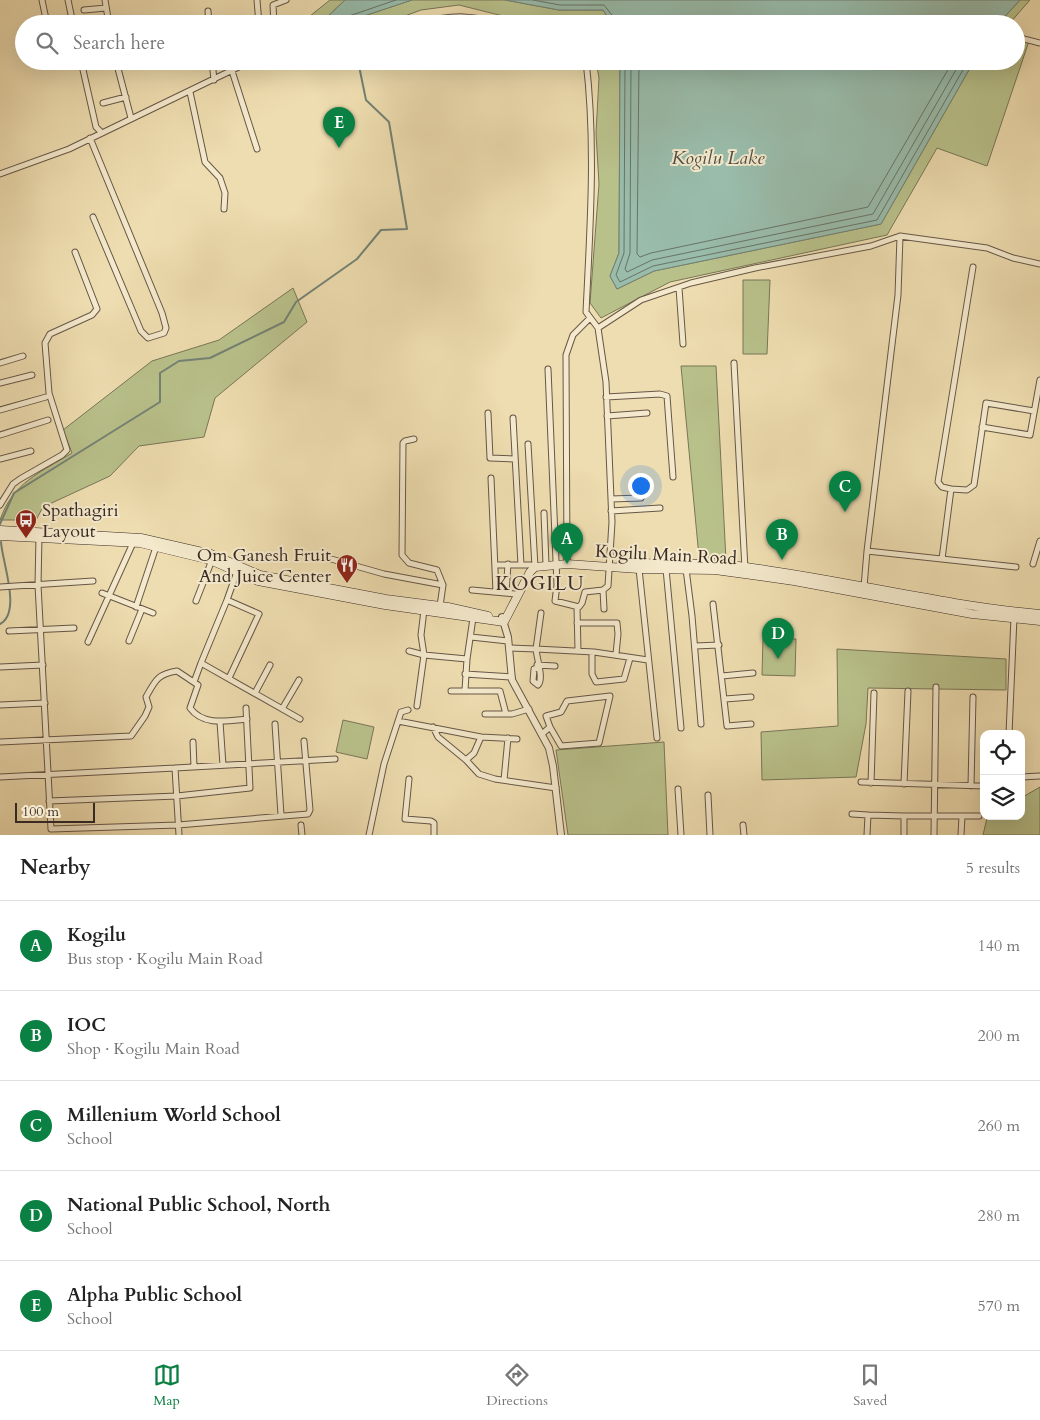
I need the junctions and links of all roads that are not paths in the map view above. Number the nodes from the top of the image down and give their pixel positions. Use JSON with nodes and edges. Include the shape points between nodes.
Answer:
{"nodes":[{"id":1,"x":42,"y":0,"type":"edge"},
{"id":2,"x":68,"y":0,"type":"edge"},
{"id":3,"x":105,"y":0,"type":"edge"},
{"id":4,"x":257,"y":0,"type":"edge"},
{"id":5,"x":286,"y":0,"type":"edge"},
{"id":6,"x":106,"y":8,"type":"junction"},
{"id":7,"x":84,"y":10,"type":"dead end"},
{"id":8,"x":208,"y":11,"type":"dead end"},
{"id":9,"x":45,"y":15,"type":"edge"},
{"id":10,"x":71,"y":15,"type":"edge"},
{"id":11,"x":107,"y":15,"type":"edge"},
{"id":12,"x":208,"y":15,"type":"edge"},
{"id":13,"x":258,"y":15,"type":"edge"},
{"id":14,"x":274,"y":15,"type":"edge"},
{"id":15,"x":1025,"y":39,"type":"edge"},
{"id":16,"x":1040,"y":42,"type":"edge"},
{"id":17,"x":83,"y":70,"type":"edge"},
{"id":18,"x":118,"y":70,"type":"edge"},
{"id":19,"x":213,"y":70,"type":"edge"},
{"id":20,"x":587,"y":70,"type":"edge"},
{"id":21,"x":232,"y":71,"type":"joint"},
{"id":22,"x":214,"y":80,"type":"junction"},
{"id":23,"x":190,"y":92,"type":"junction"},
{"id":24,"x":126,"y":97,"type":"junction"},
{"id":25,"x":103,"y":103,"type":"dead end"},
{"id":26,"x":131,"y":118,"type":"junction"},
{"id":27,"x":102,"y":133,"type":"junction"},
{"id":28,"x":90,"y":138,"type":"junction"},
{"id":29,"x":257,"y":149,"type":"dead end"},
{"id":30,"x":0,"y":174,"type":"edge"},
{"id":31,"x":224,"y":209,"type":"dead end"},
{"id":32,"x":93,"y":218,"type":"dead end"},
{"id":33,"x":900,"y":236,"type":"junction"},
{"id":34,"x":75,"y":252,"type":"dead end"},
{"id":35,"x":1040,"y":264,"type":"edge"},
{"id":36,"x":973,"y":267,"type":"dead end"},
{"id":37,"x":679,"y":288,"type":"junction"},
{"id":38,"x":590,"y":318,"type":"junction"},
{"id":39,"x":598,"y":328,"type":"junction"},
{"id":40,"x":683,"y":344,"type":"dead end"},
{"id":41,"x":23,"y":356,"type":"dead end"},
{"id":42,"x":0,"y":363,"type":"edge"},
{"id":43,"x":734,"y":363,"type":"dead end"},
{"id":44,"x":548,"y":369,"type":"dead end"},
{"id":45,"x":32,"y":375,"type":"dead end"},
{"id":46,"x":1040,"y":380,"type":"edge"},
{"id":47,"x":0,"y":383,"type":"edge"},
{"id":48,"x":46,"y":397,"type":"dead end"},
{"id":49,"x":606,"y":397,"type":"junction"},
{"id":50,"x":0,"y":410,"type":"edge"},
{"id":51,"x":1034,"y":411,"type":"junction"},
{"id":52,"x":488,"y":413,"type":"dead end"},
{"id":53,"x":646,"y":414,"type":"dead end"},
{"id":54,"x":607,"y":416,"type":"junction"},
{"id":55,"x":513,"y":418,"type":"dead end"},
{"id":56,"x":48,"y":420,"type":"dead end"},
{"id":57,"x":982,"y":427,"type":"junction"},
{"id":58,"x":0,"y":435,"type":"edge"},
{"id":59,"x":414,"y":438,"type":"dead end"},
{"id":60,"x":528,"y":444,"type":"dead end"},
{"id":61,"x":31,"y":450,"type":"dead end"},
{"id":62,"x":0,"y":459,"type":"edge"},
{"id":63,"x":515,"y":459,"type":"junction"},
{"id":64,"x":673,"y":477,"type":"dead end"},
{"id":65,"x":491,"y":478,"type":"dead end"},
{"id":66,"x":951,"y":489,"type":"junction"},
{"id":67,"x":641,"y":498,"type":"dead end"},
{"id":68,"x":611,"y":499,"type":"junction"},
{"id":69,"x":0,"y":505,"type":"edge"},
{"id":70,"x":660,"y":508,"type":"dead end"},
{"id":71,"x":611,"y":511,"type":"junction"},
{"id":72,"x":544,"y":513,"type":"dead end"},
{"id":73,"x":0,"y":530,"type":"edge"},
{"id":74,"x":40,"y":534,"type":"junction"},
{"id":75,"x":0,"y":536,"type":"edge"},
{"id":76,"x":1040,"y":540,"type":"edge"},
{"id":77,"x":133,"y":543,"type":"junction"},
{"id":78,"x":156,"y":547,"type":"junction"},
{"id":79,"x":867,"y":551,"type":"junction"},
{"id":80,"x":324,"y":557,"type":"dead end"},
{"id":81,"x":942,"y":559,"type":"junction"},
{"id":82,"x":212,"y":560,"type":"junction"},
{"id":83,"x":556,"y":562,"type":"junction"},
{"id":84,"x":567,"y":562,"type":"junction"},
{"id":85,"x":508,"y":564,"type":"junction"},
{"id":86,"x":546,"y":564,"type":"junction"},
{"id":87,"x":1033,"y":564,"type":"dead end"},
{"id":88,"x":495,"y":565,"type":"junction"},
{"id":89,"x":520,"y":565,"type":"junction"},
{"id":90,"x":609,"y":565,"type":"junction"},
{"id":91,"x":534,"y":567,"type":"junction"},
{"id":92,"x":1016,"y":567,"type":"dead end"},
{"id":93,"x":238,"y":568,"type":"junction"},
{"id":94,"x":638,"y":569,"type":"junction"},
{"id":95,"x":666,"y":569,"type":"junction"},
{"id":96,"x":686,"y":569,"type":"junction"},
{"id":97,"x":745,"y":571,"type":"junction"},
{"id":98,"x":93,"y":581,"type":"dead end"},
{"id":99,"x":443,"y":584,"type":"junction"},
{"id":100,"x":38,"y":585,"type":"junction"},
{"id":101,"x":6,"y":586,"type":"edge"},
{"id":102,"x":864,"y":587,"type":"junction"},
{"id":103,"x":472,"y":590,"type":"dead end"},
{"id":104,"x":603,"y":590,"type":"junction"},
{"id":105,"x":496,"y":592,"type":"junction"},
{"id":106,"x":102,"y":593,"type":"dead end"},
{"id":107,"x":506,"y":593,"type":"junction"},
{"id":108,"x":515,"y":594,"type":"junction"},
{"id":109,"x":109,"y":596,"type":"junction"},
{"id":110,"x":227,"y":600,"type":"junction"},
{"id":111,"x":196,"y":601,"type":"dead end"},
{"id":112,"x":713,"y":604,"type":"dead end"},
{"id":113,"x":440,"y":606,"type":"junction"},
{"id":114,"x":577,"y":607,"type":"junction"},
{"id":115,"x":139,"y":608,"type":"junction"},
{"id":116,"x":604,"y":609,"type":"dead end"},
{"id":117,"x":424,"y":610,"type":"junction"},
{"id":118,"x":456,"y":612,"type":"junction"},
{"id":119,"x":541,"y":612,"type":"dead end"},
{"id":120,"x":153,"y":613,"type":"dead end"},
{"id":121,"x":1040,"y":614,"type":"edge"},
{"id":122,"x":1014,"y":615,"type":"junction"},
{"id":123,"x":473,"y":618,"type":"junction"},
{"id":124,"x":503,"y":620,"type":"junction"},
{"id":125,"x":1040,"y":621,"type":"edge"},
{"id":126,"x":577,"y":623,"type":"junction"},
{"id":127,"x":74,"y":628,"type":"dead end"},
{"id":128,"x":41,"y":630,"type":"junction"},
{"id":129,"x":8,"y":631,"type":"dead end"},
{"id":130,"x":471,"y":637,"type":"junction"},
{"id":131,"x":129,"y":641,"type":"dead end"},
{"id":132,"x":508,"y":641,"type":"junction"},
{"id":133,"x":88,"y":642,"type":"dead end"},
{"id":134,"x":719,"y":645,"type":"junction"},
{"id":135,"x":695,"y":646,"type":"junction"},
{"id":136,"x":510,"y":648,"type":"junction"},
{"id":137,"x":536,"y":649,"type":"junction"},
{"id":138,"x":409,"y":651,"type":"dead end"},
{"id":139,"x":578,"y":651,"type":"junction"},
{"id":140,"x":592,"y":652,"type":"junction"},
{"id":141,"x":616,"y":654,"type":"junction"},
{"id":142,"x":424,"y":655,"type":"junction"},
{"id":143,"x":630,"y":658,"type":"junction"},
{"id":144,"x":467,"y":659,"type":"junction"},
{"id":145,"x":648,"y":660,"type":"junction"},
{"id":146,"x":201,"y":663,"type":"junction"},
{"id":147,"x":43,"y":664,"type":"junction"},
{"id":148,"x":270,"y":665,"type":"dead end"},
{"id":149,"x":555,"y":666,"type":"dead end"},
{"id":150,"x":0,"y":667,"type":"edge"},
{"id":151,"x":753,"y":673,"type":"dead end"},
{"id":152,"x":464,"y":674,"type":"junction"},
{"id":153,"x":722,"y":676,"type":"junction"},
{"id":154,"x":512,"y":677,"type":"junction"},
{"id":155,"x":229,"y":678,"type":"junction"},
{"id":156,"x":299,"y":680,"type":"dead end"},
{"id":157,"x":194,"y":682,"type":"junction"},
{"id":158,"x":936,"y":687,"type":"dead end"},
{"id":159,"x":465,"y":690,"type":"junction"},
{"id":160,"x":451,"y":691,"type":"dead end"},
{"id":161,"x":908,"y":691,"type":"dead end"},
{"id":162,"x":255,"y":693,"type":"junction"},
{"id":163,"x":874,"y":693,"type":"dead end"},
{"id":164,"x":751,"y":697,"type":"dead end"},
{"id":165,"x":973,"y":697,"type":"dead end"},
{"id":166,"x":725,"y":700,"type":"junction"},
{"id":167,"x":45,"y":703,"type":"junction"},
{"id":168,"x":0,"y":705,"type":"edge"},
{"id":169,"x":416,"y":706,"type":"dead end"},
{"id":170,"x":246,"y":708,"type":"dead end"},
{"id":171,"x":529,"y":708,"type":"junction"},
{"id":172,"x":282,"y":709,"type":"junction"},
{"id":173,"x":408,"y":710,"type":"dead end"},
{"id":174,"x":484,"y":714,"type":"dead end"},
{"id":175,"x":506,"y":714,"type":"junction"},
{"id":176,"x":247,"y":719,"type":"junction"},
{"id":177,"x":300,"y":719,"type":"dead end"},
{"id":178,"x":398,"y":721,"type":"junction"},
{"id":179,"x":220,"y":722,"type":"junction"},
{"id":180,"x":275,"y":724,"type":"dead end"},
{"id":181,"x":701,"y":724,"type":"dead end"},
{"id":182,"x":751,"y":724,"type":"dead end"},
{"id":183,"x":433,"y":726,"type":"junction"},
{"id":184,"x":550,"y":727,"type":"junction"},
{"id":185,"x":681,"y":728,"type":"dead end"},
{"id":186,"x":1009,"y":730,"type":"edge"},
{"id":187,"x":542,"y":734,"type":"junction"},
{"id":188,"x":481,"y":737,"type":"junction"},
{"id":189,"x":508,"y":738,"type":"junction"},
{"id":190,"x":657,"y":738,"type":"dead end"},
{"id":191,"x":517,"y":739,"type":"dead end"},
{"id":192,"x":46,"y":740,"type":"junction"},
{"id":193,"x":304,"y":741,"type":"dead end"},
{"id":194,"x":0,"y":742,"type":"edge"},
{"id":195,"x":193,"y":742,"type":"dead end"},
{"id":196,"x":335,"y":759,"type":"dead end"},
{"id":197,"x":466,"y":760,"type":"junction"},
{"id":198,"x":306,"y":761,"type":"junction"},
{"id":199,"x":278,"y":763,"type":"junction"},
{"id":200,"x":249,"y":764,"type":"junction"},
{"id":201,"x":223,"y":765,"type":"junction"},
{"id":202,"x":194,"y":767,"type":"junction"},
{"id":203,"x":175,"y":768,"type":"junction"},
{"id":204,"x":48,"y":774,"type":"junction"},
{"id":205,"x":1040,"y":776,"type":"edge"},
{"id":206,"x":0,"y":777,"type":"edge"},
{"id":207,"x":1025,"y":777,"type":"edge"},
{"id":208,"x":410,"y":779,"type":"dead end"},
{"id":209,"x":504,"y":780,"type":"junction"},
{"id":210,"x":862,"y":782,"type":"dead end"},
{"id":211,"x":871,"y":783,"type":"junction"},
{"id":212,"x":904,"y":784,"type":"junction"},
{"id":213,"x":935,"y":785,"type":"junction"},
{"id":214,"x":971,"y":786,"type":"junction"},
{"id":215,"x":980,"y":786,"type":"edge"},
{"id":216,"x":556,"y":788,"type":"junction"},
{"id":217,"x":678,"y":789,"type":"dead end"},
{"id":218,"x":177,"y":796,"type":"junction"},
{"id":219,"x":708,"y":796,"type":"dead end"},
{"id":220,"x":49,"y":801,"type":"junction"},
{"id":221,"x":852,"y":814,"type":"dead end"},
{"id":222,"x":281,"y":815,"type":"junction"},
{"id":223,"x":868,"y":815,"type":"junction"},
{"id":224,"x":935,"y":815,"type":"junction"},
{"id":225,"x":904,"y":816,"type":"junction"},
{"id":226,"x":962,"y":816,"type":"junction"},
{"id":227,"x":979,"y":816,"type":"dead end"},
{"id":228,"x":178,"y":825,"type":"junction"},
{"id":229,"x":300,"y":825,"type":"dead end"},
{"id":230,"x":743,"y":825,"type":"dead end"},
{"id":231,"x":50,"y":832,"type":"edge"},
{"id":232,"x":179,"y":835,"type":"edge"},
{"id":233,"x":302,"y":835,"type":"edge"},
{"id":234,"x":369,"y":835,"type":"edge"},
{"id":235,"x":434,"y":835,"type":"edge"},
{"id":236,"x":561,"y":835,"type":"edge"},
{"id":237,"x":681,"y":835,"type":"edge"},
{"id":238,"x":710,"y":835,"type":"edge"},
{"id":239,"x":744,"y":835,"type":"edge"},
{"id":240,"x":867,"y":835,"type":"edge"},
{"id":241,"x":904,"y":835,"type":"edge"},
{"id":242,"x":934,"y":835,"type":"edge"},
{"id":243,"x":961,"y":835,"type":"edge"}],
"edges":[{"from":1,"to":9,"type":"street"},
{"from":2,"to":10,"type":"street"},
{"from":3,"to":6,"type":"street"},
{"from":4,"to":13,"type":"street"},
{"from":5,"to":14,"type":"street","via":[[273,4]]},
{"from":6,"to":7,"type":"street"},
{"from":6,"to":11,"type":"street"},
{"from":8,"to":12,"type":"street"},
{"from":15,"to":16,"type":"street"},
{"from":17,"to":27,"type":"street","via":[[96,127]]},
{"from":18,"to":24,"type":"street"},
{"from":19,"to":22,"type":"street"},
{"from":20,"to":38,"type":"street","via":[[590,220],[586,312]]},
{"from":21,"to":22,"type":"street"},
{"from":21,"to":29,"type":"street"},
{"from":22,"to":23,"type":"street"},
{"from":23,"to":26,"type":"street"},
{"from":23,"to":31,"type":"street","via":[[205,162],[220,178],[225,193]]},
{"from":24,"to":25,"type":"street"},
{"from":24,"to":26,"type":"street"},
{"from":26,"to":27,"type":"street"},
{"from":27,"to":28,"type":"street"},
{"from":28,"to":30,"type":"street"},
{"from":28,"to":32,"type":"street","via":[[162,313],[164,333],[148,338],[141,331]]},
{"from":33,"to":35,"type":"street","via":[[987,248]]},
{"from":33,"to":37,"type":"street","via":[[871,246],[755,268]]},
{"from":33,"to":79,"type":"street","via":[[898,295]]},
{"from":34,"to":69,"type":"street","via":[[97,309],[92,315],[50,334],[45,343],[49,393],[67,450],[13,484]]},
{"from":36,"to":66,"type":"street","via":[[938,482],[942,487]]},
{"from":37,"to":39,"type":"street","via":[[641,300]]},
{"from":37,"to":40,"type":"street"},
{"from":38,"to":39,"type":"street"},
{"from":38,"to":84,"type":"street","via":[[573,336],[566,355]]},
{"from":39,"to":49,"type":"street"},
{"from":41,"to":42,"type":"street"},
{"from":43,"to":97,"type":"street"},
{"from":44,"to":83,"type":"street"},
{"from":45,"to":47,"type":"street"},
{"from":46,"to":51,"type":"street"},
{"from":48,"to":50,"type":"street"},
{"from":49,"to":54,"type":"street"},
{"from":49,"to":64,"type":"street","via":[[667,396]]},
{"from":51,"to":57,"type":"street","via":[[1031,433],[1027,436]]},
{"from":51,"to":57,"type":"street","via":[[986,402]]},
{"from":52,"to":63,"type":"street","via":[[490,458]]},
{"from":53,"to":54,"type":"street"},
{"from":54,"to":68,"type":"street"},
{"from":55,"to":63,"type":"street"},
{"from":56,"to":58,"type":"street"},
{"from":57,"to":66,"type":"street","via":[[974,485],[967,490]]},
{"from":59,"to":99,"type":"street","via":[[403,444],[402,555],[409,563],[437,570]]},
{"from":60,"to":91,"type":"street"},
{"from":61,"to":62,"type":"street"},
{"from":63,"to":89,"type":"street"},
{"from":65,"to":88,"type":"street"},
{"from":66,"to":81,"type":"street"},
{"from":67,"to":68,"type":"street"},
{"from":68,"to":71,"type":"street"},
{"from":70,"to":71,"type":"street"},
{"from":71,"to":90,"type":"street"},
{"from":72,"to":86,"type":"street"},
{"from":73,"to":74,"type":"main road"},
{"from":74,"to":75,"type":"main road"},
{"from":74,"to":77,"type":"main road"},
{"from":74,"to":93,"type":"main road","via":[[141,538],[211,554]]},
{"from":74,"to":100,"type":"street"},
{"from":76,"to":87,"type":"street"},
{"from":77,"to":78,"type":"main road"},
{"from":77,"to":109,"type":"street"},
{"from":78,"to":82,"type":"main road"},
{"from":78,"to":115,"type":"street"},
{"from":79,"to":81,"type":"street"},
{"from":79,"to":102,"type":"street"},
{"from":80,"to":99,"type":"street","via":[[384,574]]},
{"from":81,"to":92,"type":"street"},
{"from":82,"to":93,"type":"main road"},
{"from":82,"to":111,"type":"street"},
{"from":83,"to":84,"type":"main road","name":"Kogilu Main Road"},
{"from":83,"to":86,"type":"main road","name":"Kogilu Main Road"},
{"from":83,"to":114,"type":"street","via":[[555,601]]},
{"from":84,"to":90,"type":"main road","name":"Kogilu Main Road"},
{"from":85,"to":88,"type":"street"},
{"from":85,"to":89,"type":"street"},
{"from":85,"to":107,"type":"street"},
{"from":86,"to":91,"type":"main road","name":"Kogilu Main Road"},
{"from":88,"to":105,"type":"street"},
{"from":89,"to":91,"type":"street"},
{"from":90,"to":94,"type":"main road","name":"Kogilu Main Road"},
{"from":90,"to":97,"type":"main road","name":"Kogilu Main Road","via":[[686,563]]},
{"from":90,"to":104,"type":"street","via":[[608,586]]},
{"from":91,"to":108,"type":"main road"},
{"from":91,"to":124,"type":"main road"},
{"from":93,"to":110,"type":"street"},
{"from":93,"to":113,"type":"main road","via":[[386,599]]},
{"from":93,"to":117,"type":"main road","via":[[258,580]]},
{"from":94,"to":95,"type":"main road","name":"Kogilu Main Road"},
{"from":94,"to":145,"type":"street"},
{"from":95,"to":96,"type":"main road","name":"Kogilu Main Road"},
{"from":95,"to":185,"type":"street"},
{"from":96,"to":97,"type":"main road","name":"Kogilu Main Road"},
{"from":96,"to":135,"type":"street"},
{"from":97,"to":102,"type":"main road","name":"Kogilu Main Road"},
{"from":97,"to":122,"type":"main road","name":"Kogilu Main Road","via":[[965,612]]},
{"from":98,"to":100,"type":"street"},
{"from":99,"to":113,"type":"street"},
{"from":100,"to":101,"type":"street"},
{"from":100,"to":128,"type":"street"},
{"from":102,"to":122,"type":"main road","name":"Kogilu Main Road"},
{"from":103,"to":105,"type":"street"},
{"from":104,"to":114,"type":"street","via":[[585,592],[581,607]]},
{"from":104,"to":116,"type":"street"},
{"from":105,"to":107,"type":"street"},
{"from":106,"to":109,"type":"street"},
{"from":107,"to":108,"type":"street"},
{"from":108,"to":124,"type":"main road"},
{"from":109,"to":115,"type":"street"},
{"from":109,"to":133,"type":"street"},
{"from":110,"to":146,"type":"street"},
{"from":110,"to":155,"type":"street","via":[[259,614]]},
{"from":112,"to":134,"type":"street"},
{"from":113,"to":118,"type":"main road"},
{"from":114,"to":126,"type":"street"},
{"from":115,"to":120,"type":"street"},
{"from":115,"to":131,"type":"street"},
{"from":117,"to":118,"type":"main road"},
{"from":117,"to":142,"type":"street","via":[[420,635]]},
{"from":118,"to":123,"type":"main road"},
{"from":118,"to":124,"type":"main road"},
{"from":119,"to":137,"type":"street"},
{"from":121,"to":122,"type":"main road","name":"Kogilu Main Road"},
{"from":122,"to":125,"type":"main road","name":"Kogilu Main Road"},
{"from":122,"to":186,"type":"street"},
{"from":123,"to":124,"type":"main road"},
{"from":123,"to":130,"type":"street"},
{"from":124,"to":132,"type":"street"},
{"from":126,"to":139,"type":"street"},
{"from":126,"to":141,"type":"street","via":[[617,623]]},
{"from":127,"to":128,"type":"street"},
{"from":128,"to":129,"type":"street"},
{"from":128,"to":147,"type":"street"},
{"from":130,"to":132,"type":"street"},
{"from":130,"to":144,"type":"street"},
{"from":132,"to":136,"type":"street"},
{"from":134,"to":135,"type":"street"},
{"from":134,"to":153,"type":"street"},
{"from":135,"to":181,"type":"street"},
{"from":136,"to":137,"type":"street"},
{"from":136,"to":154,"type":"street"},
{"from":137,"to":139,"type":"street"},
{"from":137,"to":149,"type":"street","via":[[538,666]]},
{"from":138,"to":142,"type":"street"},
{"from":139,"to":140,"type":"street"},
{"from":140,"to":141,"type":"street"},
{"from":140,"to":143,"type":"street","via":[[592,674],[596,682],[624,679]]},
{"from":141,"to":143,"type":"street"},
{"from":142,"to":144,"type":"street"},
{"from":142,"to":169,"type":"street"},
{"from":143,"to":145,"type":"street"},
{"from":144,"to":152,"type":"street"},
{"from":145,"to":190,"type":"street"},
{"from":146,"to":155,"type":"street"},
{"from":146,"to":157,"type":"street"},
{"from":147,"to":150,"type":"street"},
{"from":147,"to":167,"type":"street"},
{"from":148,"to":162,"type":"street"},
{"from":151,"to":153,"type":"street"},
{"from":152,"to":154,"type":"street"},
{"from":152,"to":159,"type":"street"},
{"from":153,"to":166,"type":"street"},
{"from":154,"to":171,"type":"street"},
{"from":155,"to":162,"type":"street"},
{"from":156,"to":172,"type":"street"},
{"from":157,"to":179,"type":"street","via":[[198,687],[190,710],[207,720]]},
{"from":157,"to":192,"type":"street","via":[[177,671],[164,673],[156,679],[146,697],[148,707],[145,716],[131,736]]},
{"from":158,"to":213,"type":"street"},
{"from":159,"to":160,"type":"street"},
{"from":159,"to":175,"type":"street","via":[[500,691]]},
{"from":161,"to":212,"type":"street"},
{"from":162,"to":172,"type":"street"},
{"from":163,"to":211,"type":"street"},
{"from":164,"to":166,"type":"street"},
{"from":165,"to":214,"type":"street"},
{"from":166,"to":182,"type":"street","via":[[727,726]]},
{"from":167,"to":168,"type":"street"},
{"from":167,"to":192,"type":"street"},
{"from":170,"to":176,"type":"street"},
{"from":171,"to":175,"type":"street"},
{"from":171,"to":187,"type":"street"},
{"from":172,"to":177,"type":"street"},
{"from":173,"to":178,"type":"street","via":[[401,712]]},
{"from":174,"to":175,"type":"street"},
{"from":176,"to":179,"type":"street"},
{"from":176,"to":200,"type":"street"},
{"from":178,"to":183,"type":"street"},
{"from":178,"to":234,"type":"street","via":[[384,764]]},
{"from":179,"to":201,"type":"street"},
{"from":180,"to":199,"type":"street"},
{"from":183,"to":188,"type":"street"},
{"from":183,"to":197,"type":"street","via":[[438,737]]},
{"from":184,"to":184,"type":"street","via":[[546,716],[562,712],[568,701],[610,696],[599,743],[561,746]]},
{"from":184,"to":187,"type":"street"},
{"from":187,"to":216,"type":"street","via":[[551,757]]},
{"from":188,"to":189,"type":"street"},
{"from":188,"to":197,"type":"street","via":[[474,753]]},
{"from":189,"to":191,"type":"street"},
{"from":189,"to":209,"type":"street"},
{"from":192,"to":194,"type":"street"},
{"from":192,"to":204,"type":"street"},
{"from":193,"to":198,"type":"street"},
{"from":195,"to":202,"type":"street"},
{"from":196,"to":198,"type":"street"},
{"from":197,"to":209,"type":"street","via":[[479,774]]},
{"from":198,"to":199,"type":"street"},
{"from":198,"to":222,"type":"street","via":[[310,813]]},
{"from":199,"to":200,"type":"street"},
{"from":199,"to":222,"type":"street"},
{"from":200,"to":201,"type":"street"},
{"from":200,"to":218,"type":"street","via":[[250,788]]},
{"from":201,"to":202,"type":"street"},
{"from":202,"to":203,"type":"street"},
{"from":203,"to":204,"type":"street"},
{"from":203,"to":218,"type":"street"},
{"from":204,"to":206,"type":"street"},
{"from":204,"to":220,"type":"street"},
{"from":205,"to":207,"type":"street"},
{"from":208,"to":235,"type":"street","via":[[406,819],[434,822]]},
{"from":209,"to":216,"type":"street"},
{"from":210,"to":211,"type":"street"},
{"from":211,"to":212,"type":"street"},
{"from":212,"to":213,"type":"street"},
{"from":213,"to":214,"type":"street"},
{"from":213,"to":224,"type":"street"},
{"from":214,"to":215,"type":"street"},
{"from":216,"to":236,"type":"street"},
{"from":217,"to":237,"type":"street"},
{"from":218,"to":220,"type":"street"},
{"from":218,"to":228,"type":"street"},
{"from":219,"to":238,"type":"street"},
{"from":220,"to":231,"type":"street"},
{"from":221,"to":223,"type":"street"},
{"from":222,"to":228,"type":"street"},
{"from":223,"to":225,"type":"street"},
{"from":223,"to":240,"type":"street"},
{"from":224,"to":225,"type":"street"},
{"from":224,"to":226,"type":"street"},
{"from":224,"to":242,"type":"street"},
{"from":225,"to":241,"type":"street"},
{"from":226,"to":227,"type":"street"},
{"from":226,"to":243,"type":"street"},
{"from":228,"to":231,"type":"street"},
{"from":228,"to":232,"type":"street"},
{"from":229,"to":233,"type":"street"},
{"from":230,"to":239,"type":"street"}]}
